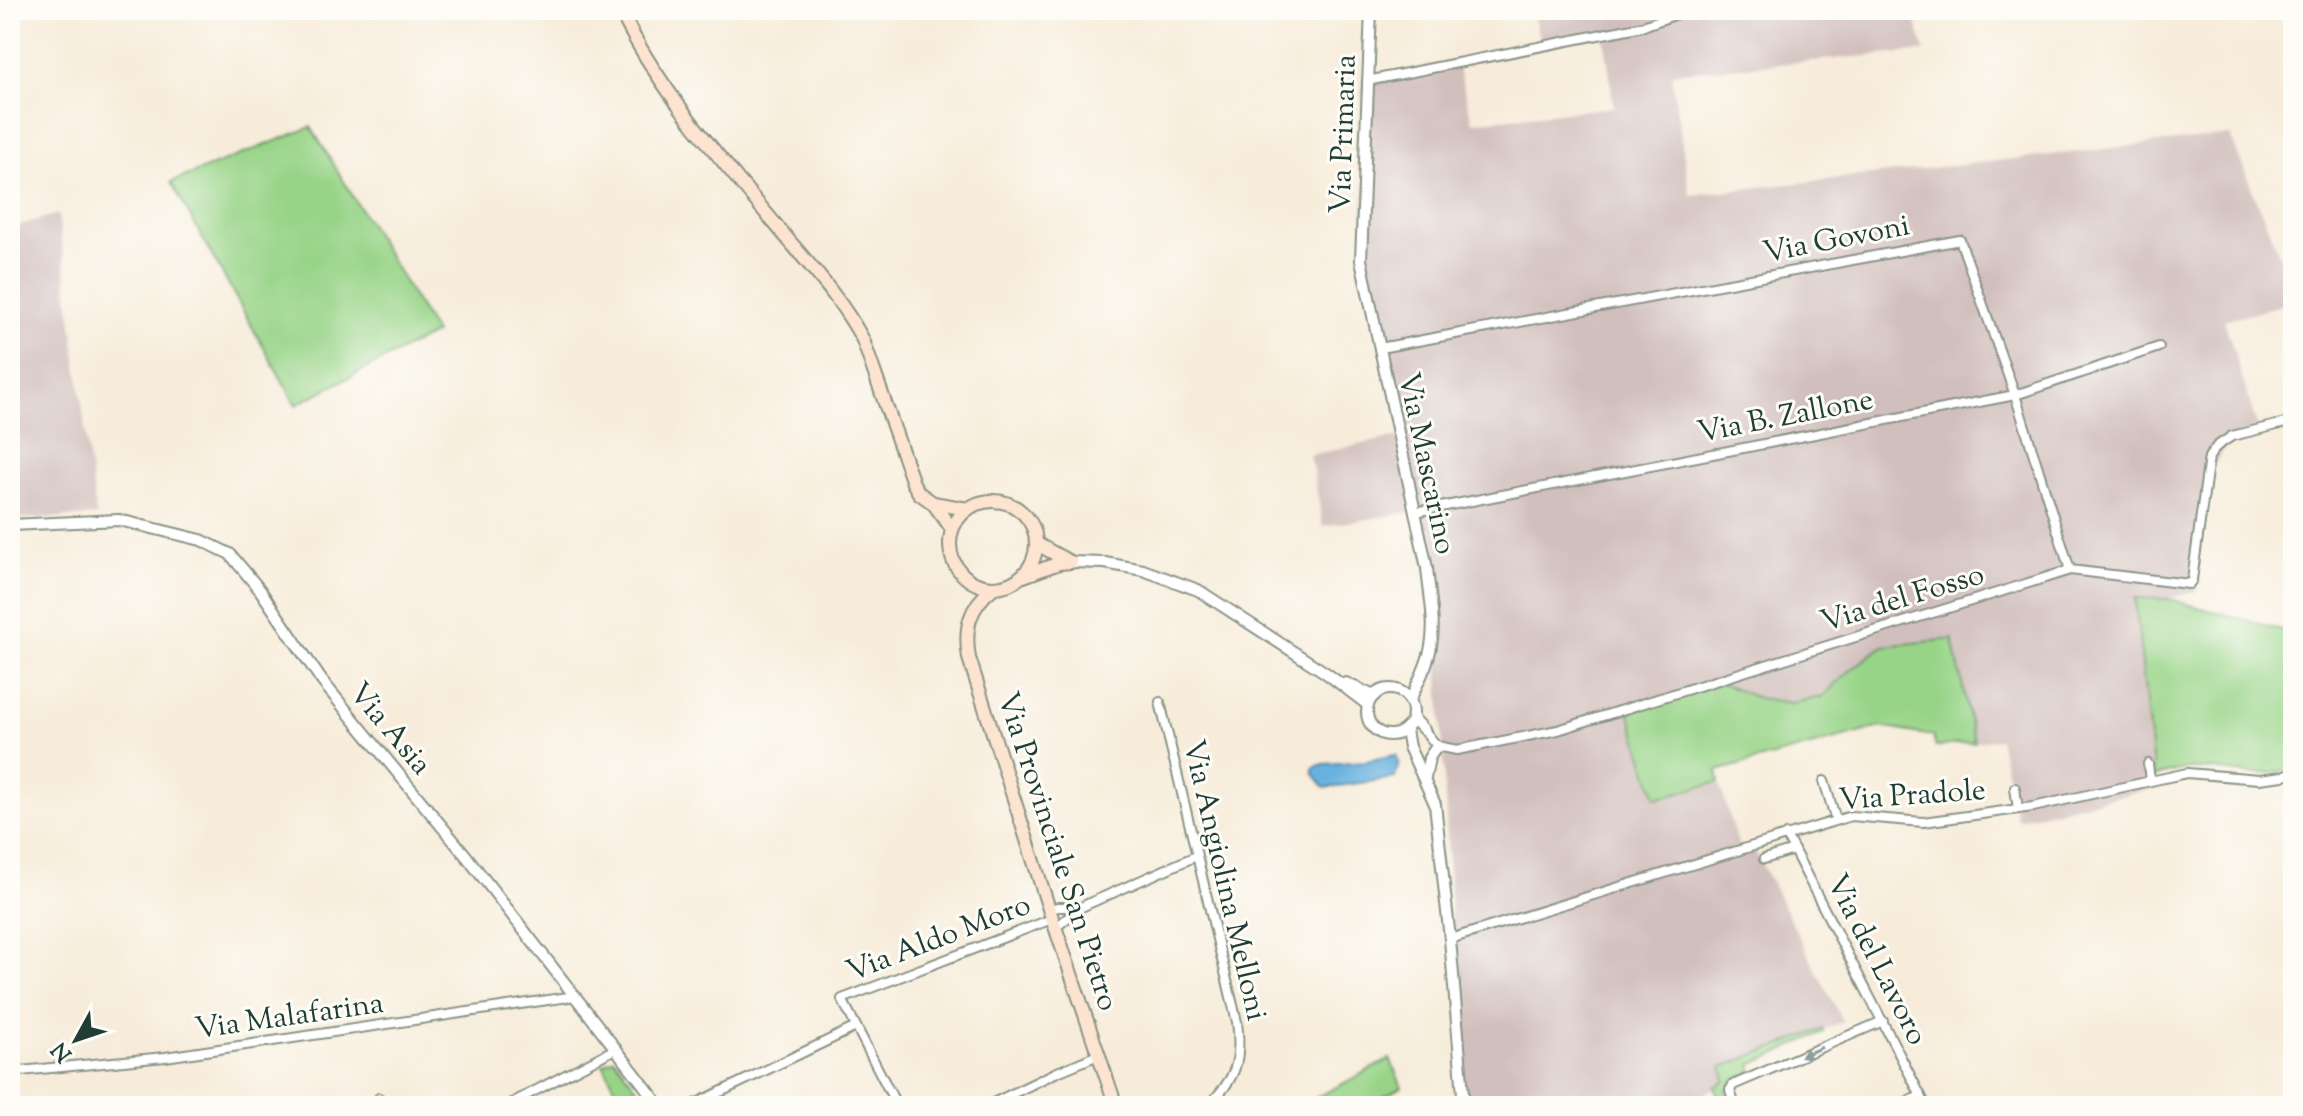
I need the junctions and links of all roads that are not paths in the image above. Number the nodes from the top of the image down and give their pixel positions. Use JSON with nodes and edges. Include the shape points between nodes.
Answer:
{"nodes":[{"id":1,"x":620,"y":10,"type":"edge"},
{"id":2,"x":1371,"y":10,"type":"edge"},
{"id":3,"x":1688,"y":10,"type":"edge"},
{"id":4,"x":1367,"y":81,"type":"junction"},
{"id":5,"x":1361,"y":260,"type":"joint"},
{"id":6,"x":2159,"y":347,"type":"dead end"},
{"id":7,"x":1380,"y":348,"type":"junction"},
{"id":8,"x":2015,"y":395,"type":"junction"},
{"id":9,"x":2293,"y":421,"type":"edge"},
{"id":10,"x":933,"y":503,"type":"junction"},
{"id":11,"x":968,"y":509,"type":"junction"},
{"id":12,"x":1415,"y":512,"type":"junction"},
{"id":13,"x":10,"y":525,"type":"edge"},
{"id":14,"x":952,"y":529,"type":"junction"},
{"id":15,"x":1037,"y":544,"type":"junction"},
{"id":16,"x":1071,"y":562,"type":"junction"},
{"id":17,"x":2070,"y":570,"type":"junction"},
{"id":18,"x":964,"y":576,"type":"junction"},
{"id":19,"x":1022,"y":577,"type":"junction"},
{"id":20,"x":994,"y":587,"type":"junction"},
{"id":21,"x":972,"y":610,"type":"junction"},
{"id":22,"x":1406,"y":696,"type":"junction"},
{"id":23,"x":1371,"y":700,"type":"junction"},
{"id":24,"x":1160,"y":702,"type":"dead end"},
{"id":25,"x":1406,"y":727,"type":"junction"},
{"id":26,"x":1424,"y":730,"type":"joint"},
{"id":27,"x":1437,"y":746,"type":"junction"},
{"id":28,"x":2148,"y":764,"type":"dead end"},
{"id":29,"x":2293,"y":771,"type":"edge"},
{"id":30,"x":1425,"y":778,"type":"junction"},
{"id":31,"x":1824,"y":781,"type":"dead end"},
{"id":32,"x":2150,"y":781,"type":"junction"},
{"id":33,"x":2015,"y":788,"type":"dead end"},
{"id":34,"x":2018,"y":809,"type":"junction"},
{"id":35,"x":1836,"y":820,"type":"junction"},
{"id":36,"x":1786,"y":835,"type":"junction"},
{"id":37,"x":1794,"y":850,"type":"junction"},
{"id":38,"x":1196,"y":856,"type":"junction"},
{"id":39,"x":1764,"y":859,"type":"dead end"},
{"id":40,"x":1081,"y":907,"type":"junction"},
{"id":41,"x":1052,"y":919,"type":"junction"},
{"id":42,"x":1450,"y":939,"type":"junction"},
{"id":43,"x":575,"y":996,"type":"junction"},
{"id":44,"x":1883,"y":1021,"type":"junction"},
{"id":45,"x":856,"y":1027,"type":"junction"},
{"id":46,"x":615,"y":1049,"type":"junction"},
{"id":47,"x":1098,"y":1055,"type":"junction"},
{"id":48,"x":10,"y":1072,"type":"edge"},
{"id":49,"x":1921,"y":1096,"type":"junction"},
{"id":50,"x":506,"y":1106,"type":"edge"},
{"id":51,"x":660,"y":1106,"type":"edge"},
{"id":52,"x":691,"y":1106,"type":"edge"},
{"id":53,"x":897,"y":1106,"type":"edge"},
{"id":54,"x":987,"y":1106,"type":"edge"},
{"id":55,"x":1116,"y":1106,"type":"edge"},
{"id":56,"x":1207,"y":1106,"type":"edge"},
{"id":57,"x":1464,"y":1106,"type":"edge"},
{"id":58,"x":1735,"y":1106,"type":"edge"},
{"id":59,"x":1896,"y":1106,"type":"edge"},
{"id":60,"x":1926,"y":1106,"type":"edge"}],
"edges":[{"from":1,"to":10,"type":"main road","via":[[640,51],[687,117],[857,329],[913,483]]},
{"from":2,"to":4,"type":"street","name":"Via Primaria"},
{"from":3,"to":4,"type":"street","via":[[1643,26]]},
{"from":4,"to":5,"type":"street","name":"Via Primaria"},
{"from":5,"to":7,"type":"street","name":"Via Mascarino"},
{"from":6,"to":8,"type":"street","name":"Via B. Zallone"},
{"from":7,"to":8,"type":"street","name":"Via Govoni","via":[[1960,240]]},
{"from":7,"to":12,"type":"street","name":"Via Mascarino"},
{"from":8,"to":12,"type":"street","name":"Via B. Zallone"},
{"from":8,"to":17,"type":"street","name":"Via Govoni"},
{"from":9,"to":17,"type":"street","name":"Via del Fosso","via":[[2232,436],[2209,457],[2189,584]]},
{"from":10,"to":11,"type":"main road"},
{"from":10,"to":14,"type":"main road"},
{"from":11,"to":14,"type":"main road"},
{"from":11,"to":15,"type":"main road","via":[[991,501],[1015,506],[1029,519]]},
{"from":12,"to":22,"type":"street","name":"Via Mascarino","via":[[1427,568],[1432,642],[1421,676]]},
{"from":13,"to":43,"type":"street","name":"Via Asia","via":[[119,520],[201,540],[230,554],[322,681]]},
{"from":14,"to":18,"type":"main road","via":[[950,548]]},
{"from":15,"to":16,"type":"main road"},
{"from":15,"to":19,"type":"main road"},
{"from":16,"to":19,"type":"main road"},
{"from":16,"to":23,"type":"street","via":[[1143,570],[1198,590]]},
{"from":17,"to":27,"type":"street","name":"Via del Fosso","via":[[1558,730],[1457,750]]},
{"from":18,"to":20,"type":"main road"},
{"from":18,"to":21,"type":"main road","name":"Via Provinciale San Pietro"},
{"from":19,"to":20,"type":"main road"},
{"from":20,"to":21,"type":"main road"},
{"from":21,"to":41,"type":"main road","name":"Via Provinciale San Pietro","via":[[966,637],[969,658]]},
{"from":22,"to":23,"type":"street","via":[[1387,689]]},
{"from":22,"to":25,"type":"street","via":[[1413,707]]},
{"from":23,"to":25,"type":"street","via":[[1368,719],[1382,734]]},
{"from":24,"to":38,"type":"street","name":"Via Angiolina Melloni"},
{"from":25,"to":26,"type":"street"},
{"from":25,"to":30,"type":"street","via":[[1409,747]]},
{"from":26,"to":27,"type":"street"},
{"from":27,"to":30,"type":"street"},
{"from":28,"to":32,"type":"street"},
{"from":29,"to":32,"type":"street","name":"Via Pradole","via":[[2259,779],[2187,773]]},
{"from":30,"to":42,"type":"street","via":[[1435,804]]},
{"from":31,"to":35,"type":"street"},
{"from":32,"to":34,"type":"street","name":"Via Pradole"},
{"from":33,"to":34,"type":"street"},
{"from":34,"to":35,"type":"street","name":"Via Pradole","via":[[1923,822],[1851,816]]},
{"from":35,"to":36,"type":"street","name":"Via Pradole"},
{"from":36,"to":37,"type":"street","name":"Via del Lavoro"},
{"from":36,"to":42,"type":"street","name":"Via Pradole"},
{"from":37,"to":39,"type":"street"},
{"from":37,"to":44,"type":"street","name":"Via del Lavoro"},
{"from":38,"to":40,"type":"street"},
{"from":38,"to":56,"type":"street","name":"Via Angiolina Melloni","via":[[1240,1042],[1235,1072]]},
{"from":40,"to":41,"type":"street"},
{"from":40,"to":41,"type":"street"},
{"from":41,"to":45,"type":"street","name":"Via Aldo Moro","via":[[842,999]]},
{"from":41,"to":47,"type":"main road","name":"Via Provinciale San Pietro"},
{"from":42,"to":57,"type":"street"},
{"from":43,"to":46,"type":"street","name":"Via Asia"},
{"from":43,"to":48,"type":"street","name":"Via Malafarina","via":[[165,1057]]},
{"from":44,"to":49,"type":"street","name":"Via del Lavoro"},
{"from":44,"to":58,"type":"street","one_way":true,"via":[[1733,1085]]},
{"from":45,"to":52,"type":"street"},
{"from":45,"to":53,"type":"street"},
{"from":46,"to":50,"type":"street"},
{"from":46,"to":51,"type":"street","name":"Via Asia"},
{"from":47,"to":54,"type":"street"},
{"from":47,"to":55,"type":"main road","name":"Via Provinciale San Pietro"},
{"from":49,"to":59,"type":"street"},
{"from":49,"to":60,"type":"street","name":"Via del Lavoro"}]}
